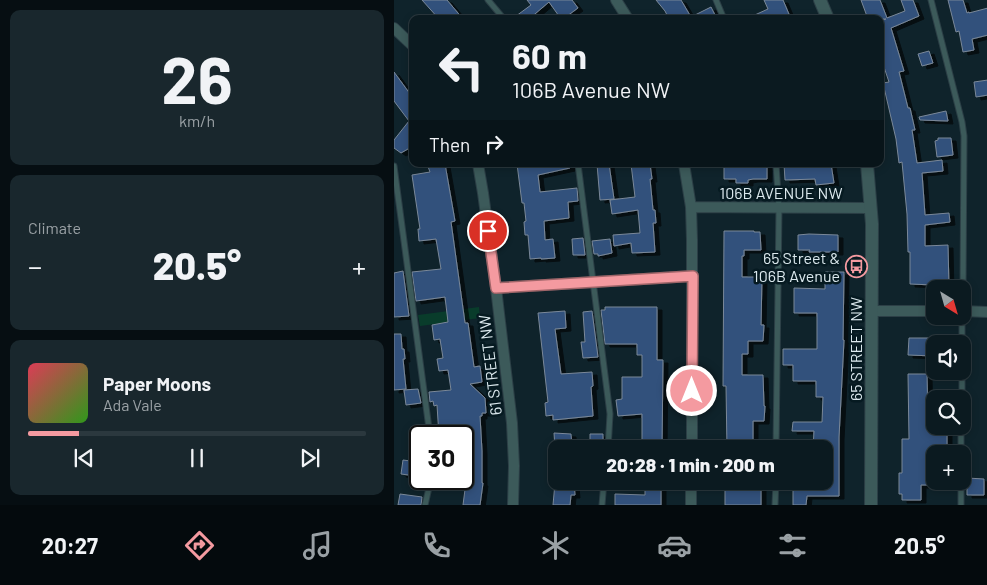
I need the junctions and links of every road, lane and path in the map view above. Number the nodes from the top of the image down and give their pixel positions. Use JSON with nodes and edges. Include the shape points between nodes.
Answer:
{"nodes":[{"id":1,"x":488,"y":0,"type":"edge"},
{"id":2,"x":616,"y":0,"type":"edge"},
{"id":3,"x":716,"y":0,"type":"edge"},
{"id":4,"x":820,"y":0,"type":"edge"},
{"id":5,"x":931,"y":0,"type":"edge"},
{"id":6,"x":501,"y":15,"type":"edge"},
{"id":7,"x":625,"y":15,"type":"edge"},
{"id":8,"x":722,"y":15,"type":"edge"},
{"id":9,"x":826,"y":15,"type":"edge"},
{"id":10,"x":394,"y":28,"type":"edge"},
{"id":11,"x":409,"y":42,"type":"edge"},
{"id":12,"x":394,"y":166,"type":"edge"},
{"id":13,"x":479,"y":167,"type":"edge"},
{"id":14,"x":578,"y":167,"type":"edge"},
{"id":15,"x":684,"y":167,"type":"edge"},
{"id":16,"x":776,"y":167,"type":"edge"},
{"id":17,"x":868,"y":167,"type":"edge"},
{"id":18,"x":691,"y":207,"type":"junction"},
{"id":19,"x":779,"y":208,"type":"junction"},
{"id":20,"x":871,"y":208,"type":"junction"},
{"id":21,"x":693,"y":276,"type":"junction"},
{"id":22,"x":962,"y":280,"type":"edge"},
{"id":23,"x":593,"y":281,"type":"junction"},
{"id":24,"x":496,"y":288,"type":"junction"},
{"id":25,"x":873,"y":311,"type":"junction"},
{"id":26,"x":926,"y":311,"type":"edge"},
{"id":27,"x":972,"y":311,"type":"edge"},
{"id":28,"x":987,"y":312,"type":"edge"},
{"id":29,"x":429,"y":425,"type":"edge"},
{"id":30,"x":609,"y":440,"type":"edge"},
{"id":31,"x":692,"y":440,"type":"edge"},
{"id":32,"x":776,"y":440,"type":"edge"},
{"id":33,"x":428,"y":490,"type":"edge"},
{"id":34,"x":603,"y":490,"type":"edge"},
{"id":35,"x":691,"y":490,"type":"edge"},
{"id":36,"x":776,"y":490,"type":"edge"},
{"id":37,"x":961,"y":490,"type":"edge"},
{"id":38,"x":425,"y":505,"type":"edge"},
{"id":39,"x":513,"y":505,"type":"edge"},
{"id":40,"x":602,"y":505,"type":"edge"},
{"id":41,"x":691,"y":505,"type":"edge"},
{"id":42,"x":776,"y":505,"type":"edge"},
{"id":43,"x":871,"y":505,"type":"edge"},
{"id":44,"x":961,"y":505,"type":"edge"}],
"edges":[{"from":1,"to":6,"type":"lane"},
{"from":2,"to":7,"type":"street"},
{"from":3,"to":8,"type":"lane"},
{"from":4,"to":9,"type":"street"},
{"from":5,"to":22,"type":"lane","via":[[964,136]]},
{"from":10,"to":11,"type":"street"},
{"from":12,"to":29,"type":"lane"},
{"from":13,"to":24,"type":"street","name":"61 STREET NW"},
{"from":14,"to":23,"type":"lane"},
{"from":15,"to":18,"type":"street"},
{"from":16,"to":19,"type":"lane"},
{"from":17,"to":20,"type":"street","name":"65 STREET NW"},
{"from":18,"to":19,"type":"street","name":"106B AVENUE NW"},
{"from":18,"to":21,"type":"street"},
{"from":19,"to":20,"type":"street","name":"106B AVENUE NW"},
{"from":19,"to":32,"type":"lane"},
{"from":20,"to":25,"type":"street","name":"65 STREET NW"},
{"from":21,"to":23,"type":"street"},
{"from":21,"to":31,"type":"street"},
{"from":23,"to":24,"type":"street"},
{"from":23,"to":30,"type":"lane","via":[[610,414]]},
{"from":24,"to":39,"type":"street","name":"61 STREET NW","via":[[512,423]]},
{"from":25,"to":26,"type":"street"},
{"from":25,"to":43,"type":"street","name":"65 STREET NW"},
{"from":27,"to":28,"type":"street"},
{"from":33,"to":38,"type":"lane"},
{"from":34,"to":40,"type":"lane"},
{"from":35,"to":41,"type":"street"},
{"from":36,"to":42,"type":"lane"},
{"from":37,"to":44,"type":"lane"}]}
